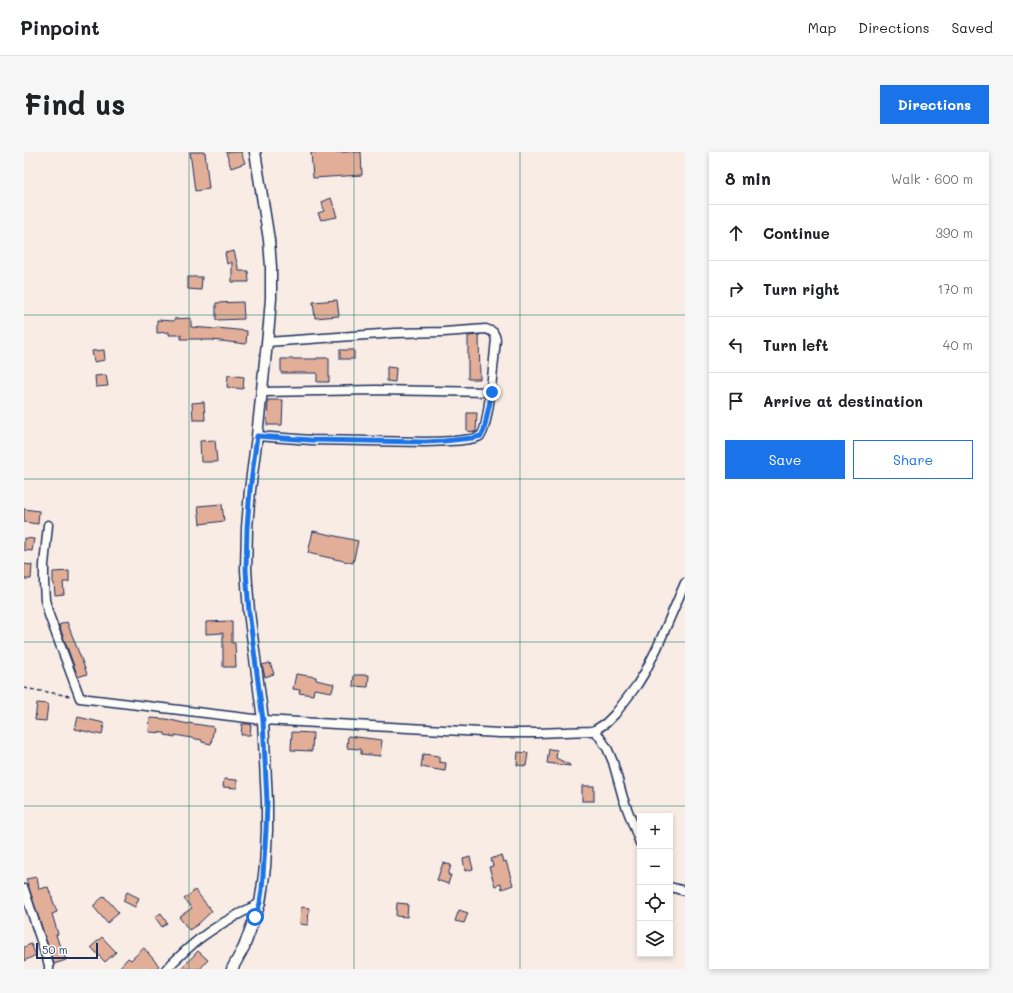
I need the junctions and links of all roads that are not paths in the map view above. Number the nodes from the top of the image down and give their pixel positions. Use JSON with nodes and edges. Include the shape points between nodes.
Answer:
{"nodes":[{"id":1,"x":254,"y":152,"type":"edge"},
{"id":2,"x":267,"y":342,"type":"junction"},
{"id":3,"x":262,"y":392,"type":"junction"},
{"id":4,"x":492,"y":392,"type":"junction"},
{"id":5,"x":257,"y":436,"type":"junction"},
{"id":6,"x":48,"y":525,"type":"dead end"},
{"id":7,"x":685,"y":583,"type":"edge"},
{"id":8,"x":263,"y":720,"type":"junction"},
{"id":9,"x":595,"y":730,"type":"junction"},
{"id":10,"x":637,"y":835,"type":"edge"},
{"id":11,"x":673,"y":888,"type":"edge"},
{"id":12,"x":24,"y":889,"type":"edge"},
{"id":13,"x":685,"y":891,"type":"edge"},
{"id":14,"x":260,"y":903,"type":"junction"},
{"id":15,"x":49,"y":969,"type":"edge"},
{"id":16,"x":166,"y":969,"type":"edge"},
{"id":17,"x":232,"y":969,"type":"edge"}],
"edges":[{"from":1,"to":2,"type":"street","via":[[268,232],[271,267]]},
{"from":2,"to":3,"type":"street"},
{"from":2,"to":4,"type":"street","via":[[486,329],[493,332],[496,340]]},
{"from":3,"to":4,"type":"street"},
{"from":3,"to":5,"type":"street"},
{"from":4,"to":5,"type":"street","via":[[484,430],[481,436],[472,438],[444,441],[343,441]]},
{"from":5,"to":8,"type":"street","via":[[250,490],[246,570]]},
{"from":6,"to":8,"type":"street","via":[[44,565],[45,600],[80,698]]},
{"from":7,"to":9,"type":"street","via":[[645,672],[615,714]]},
{"from":8,"to":9,"type":"street","via":[[499,733]]},
{"from":8,"to":14,"type":"street","via":[[267,802],[265,867]]},
{"from":9,"to":10,"type":"street","via":[[613,762]]},
{"from":11,"to":13,"type":"street"},
{"from":12,"to":15,"type":"street"},
{"from":14,"to":16,"type":"street","via":[[206,934]]},
{"from":14,"to":17,"type":"street","via":[[244,946]]}]}
